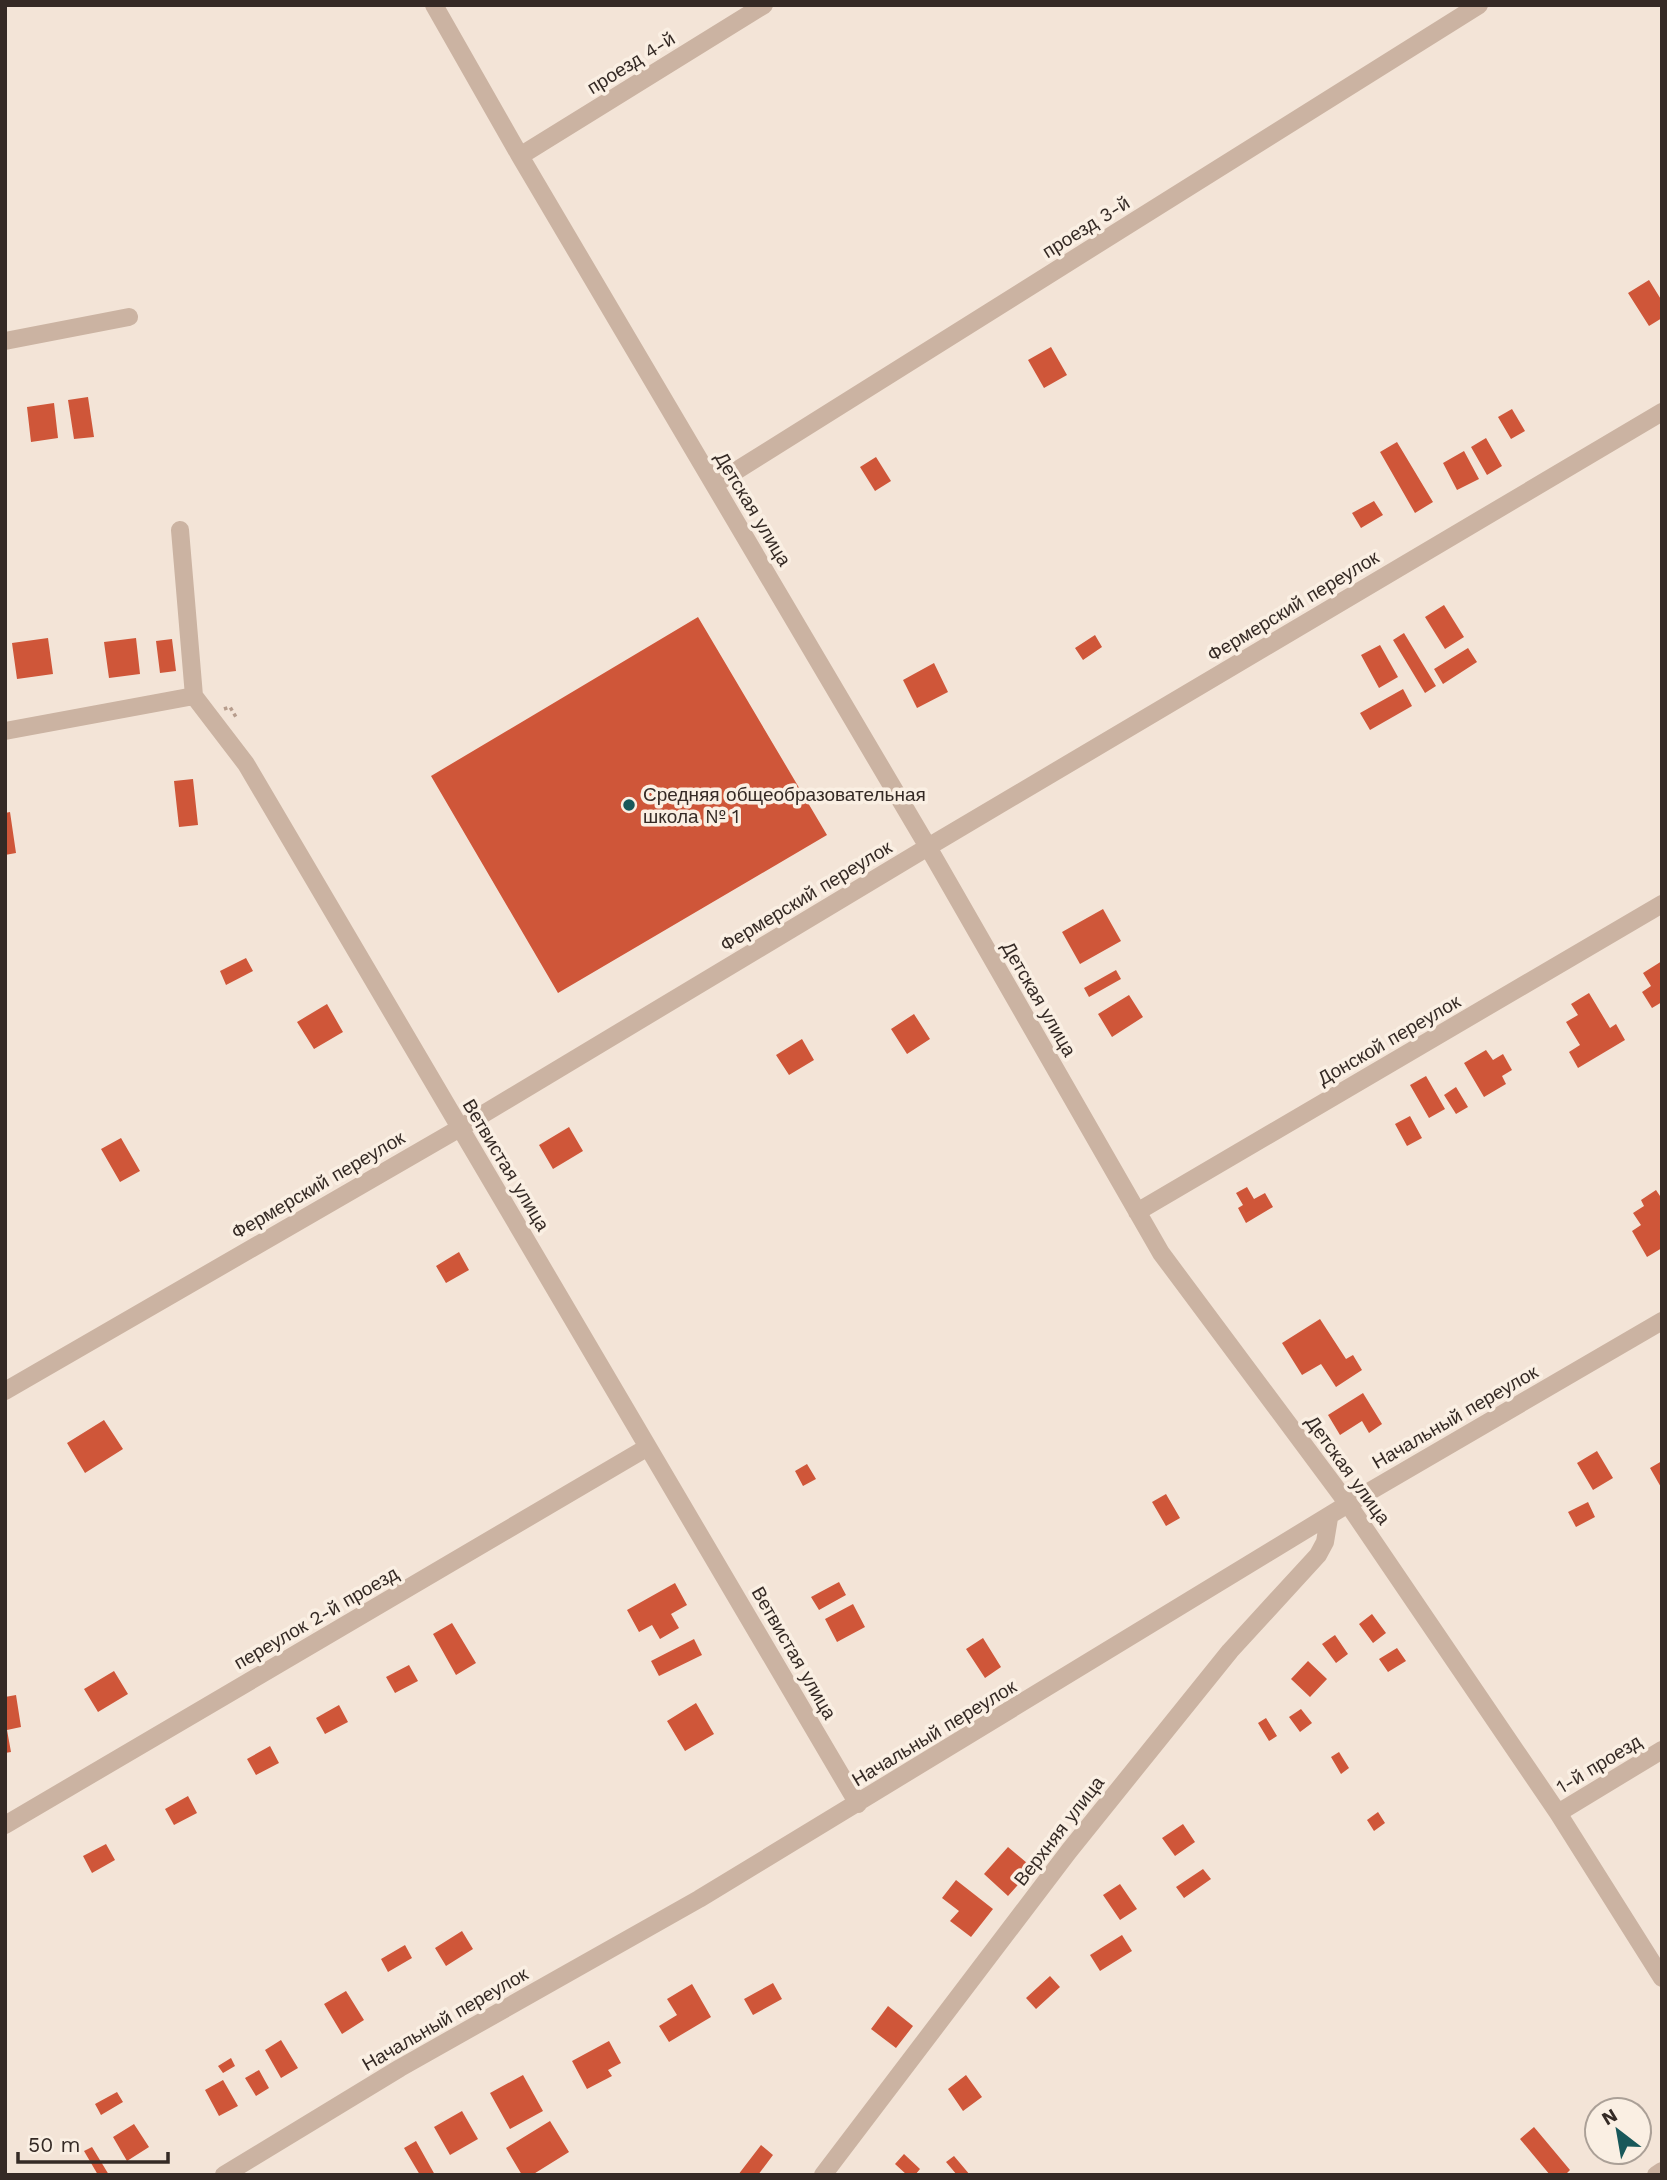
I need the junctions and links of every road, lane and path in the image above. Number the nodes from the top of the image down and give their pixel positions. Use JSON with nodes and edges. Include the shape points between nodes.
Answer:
{"nodes":[{"id":1,"x":434,"y":5,"type":"edge"},
{"id":2,"x":764,"y":5,"type":"edge"},
{"id":3,"x":1479,"y":5,"type":"edge"},
{"id":4,"x":520,"y":156,"type":"junction"},
{"id":5,"x":129,"y":317,"type":"dead end"},
{"id":6,"x":5,"y":341,"type":"edge"},
{"id":7,"x":1662,"y":412,"type":"edge"},
{"id":8,"x":715,"y":484,"type":"junction"},
{"id":9,"x":180,"y":530,"type":"dead end"},
{"id":10,"x":194,"y":696,"type":"junction"},
{"id":11,"x":5,"y":731,"type":"edge"},
{"id":12,"x":928,"y":847,"type":"junction"},
{"id":13,"x":1662,"y":904,"type":"edge"},
{"id":14,"x":460,"y":1128,"type":"junction"},
{"id":15,"x":1137,"y":1212,"type":"junction"},
{"id":16,"x":1662,"y":1321,"type":"edge"},
{"id":17,"x":5,"y":1391,"type":"edge"},
{"id":18,"x":648,"y":1447,"type":"junction"},
{"id":19,"x":1348,"y":1504,"type":"junction"},
{"id":20,"x":1329,"y":1518,"type":"junction"},
{"id":21,"x":1662,"y":1750,"type":"edge"},
{"id":22,"x":858,"y":1804,"type":"junction"},
{"id":23,"x":1558,"y":1813,"type":"junction"},
{"id":24,"x":5,"y":1825,"type":"edge"},
{"id":25,"x":1662,"y":1978,"type":"edge"},
{"id":26,"x":1662,"y":2171,"type":"edge"},
{"id":27,"x":224,"y":2175,"type":"edge"},
{"id":28,"x":823,"y":2175,"type":"edge"},
{"id":29,"x":1656,"y":2175,"type":"edge"}],
"edges":[{"from":1,"to":4,"type":"street","name":"Детская улица"},
{"from":2,"to":4,"type":"street","name":"проезд 4-й"},
{"from":3,"to":8,"type":"street","name":"проезд 3-й"},
{"from":4,"to":8,"type":"street","name":"Детская улица"},
{"from":5,"to":6,"type":"street"},
{"from":7,"to":12,"type":"street","name":"Фермерский переулок"},
{"from":8,"to":12,"type":"street","name":"Детская улица"},
{"from":9,"to":10,"type":"street"},
{"from":10,"to":11,"type":"street"},
{"from":10,"to":14,"type":"street","name":"Ветвистая улица","via":[[246,764]]},
{"from":12,"to":14,"type":"street","name":"Фермерский переулок"},
{"from":12,"to":15,"type":"street","name":"Детская улица"},
{"from":13,"to":15,"type":"street","name":"Донской переулок"},
{"from":14,"to":17,"type":"street","name":"Фермерский переулок"},
{"from":14,"to":18,"type":"street","name":"Ветвистая улица"},
{"from":15,"to":19,"type":"street","name":"Детская улица","via":[[1161,1253]]},
{"from":16,"to":19,"type":"street","name":"Начальный переулок"},
{"from":18,"to":22,"type":"street","name":"Ветвистая улица"},
{"from":18,"to":24,"type":"street","name":"переулок 2-й проезд"},
{"from":19,"to":20,"type":"street","name":"Начальный переулок"},
{"from":19,"to":23,"type":"street","name":"Детская улица"},
{"from":20,"to":22,"type":"street","name":"Начальный переулок"},
{"from":20,"to":28,"type":"street","name":"Верхняя улица","via":[[1318,1555],[1230,1651],[1069,1851]]},
{"from":21,"to":23,"type":"street","name":"1-й проезд"},
{"from":22,"to":27,"type":"street","name":"Начальный переулок"},
{"from":23,"to":25,"type":"street","name":"Детская улица"},
{"from":26,"to":29,"type":"street"}]}
